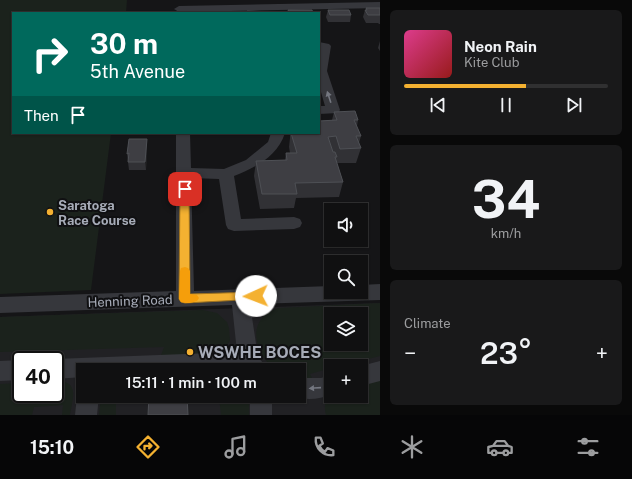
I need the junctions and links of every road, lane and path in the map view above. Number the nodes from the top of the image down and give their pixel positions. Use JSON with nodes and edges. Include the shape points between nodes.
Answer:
{"nodes":[{"id":1,"x":380,"y":5,"type":"edge"},
{"id":2,"x":179,"y":7,"type":"edge"},
{"id":3,"x":320,"y":45,"type":"edge"},
{"id":4,"x":320,"y":72,"type":"edge"},
{"id":5,"x":320,"y":110,"type":"edge"},
{"id":6,"x":183,"y":134,"type":"edge"},
{"id":7,"x":278,"y":134,"type":"edge"},
{"id":8,"x":185,"y":174,"type":"junction"},
{"id":9,"x":226,"y":174,"type":"junction"},
{"id":10,"x":294,"y":223,"type":"dead end"},
{"id":11,"x":380,"y":292,"type":"edge"},
{"id":12,"x":240,"y":297,"type":"junction"},
{"id":13,"x":185,"y":299,"type":"junction"},
{"id":14,"x":0,"y":305,"type":"edge"},
{"id":15,"x":251,"y":363,"type":"edge"},
{"id":16,"x":64,"y":369,"type":"edge"},
{"id":17,"x":76,"y":369,"type":"edge"},
{"id":18,"x":12,"y":370,"type":"edge"},
{"id":19,"x":0,"y":371,"type":"edge"},
{"id":20,"x":380,"y":371,"type":"edge"},
{"id":21,"x":368,"y":374,"type":"edge"},
{"id":22,"x":324,"y":387,"type":"edge"},
{"id":23,"x":306,"y":388,"type":"edge"},
{"id":24,"x":87,"y":403,"type":"edge"},
{"id":25,"x":86,"y":415,"type":"edge"}],
"edges":[{"from":1,"to":2,"type":"street"},
{"from":3,"to":4,"type":"street","via":[[325,46]]},
{"from":5,"to":4,"type":"street","one_way":true,"via":[[333,110]]},
{"from":6,"to":8,"type":"street"},
{"from":7,"to":9,"type":"street","via":[[274,144],[251,164]]},
{"from":8,"to":9,"type":"street"},
{"from":8,"to":13,"type":"street"},
{"from":9,"to":10,"type":"street","via":[[234,225]]},
{"from":11,"to":12,"type":"street","name":"Henning Road"},
{"from":12,"to":13,"type":"street","name":"Henning Road"},
{"from":12,"to":15,"type":"street"},
{"from":13,"to":14,"type":"street","name":"Henning Road"},
{"from":16,"to":17,"type":"street"},
{"from":18,"to":19,"type":"street"},
{"from":20,"to":21,"type":"street"},
{"from":22,"to":23,"type":"street","one_way":true},
{"from":24,"to":25,"type":"street"}]}
